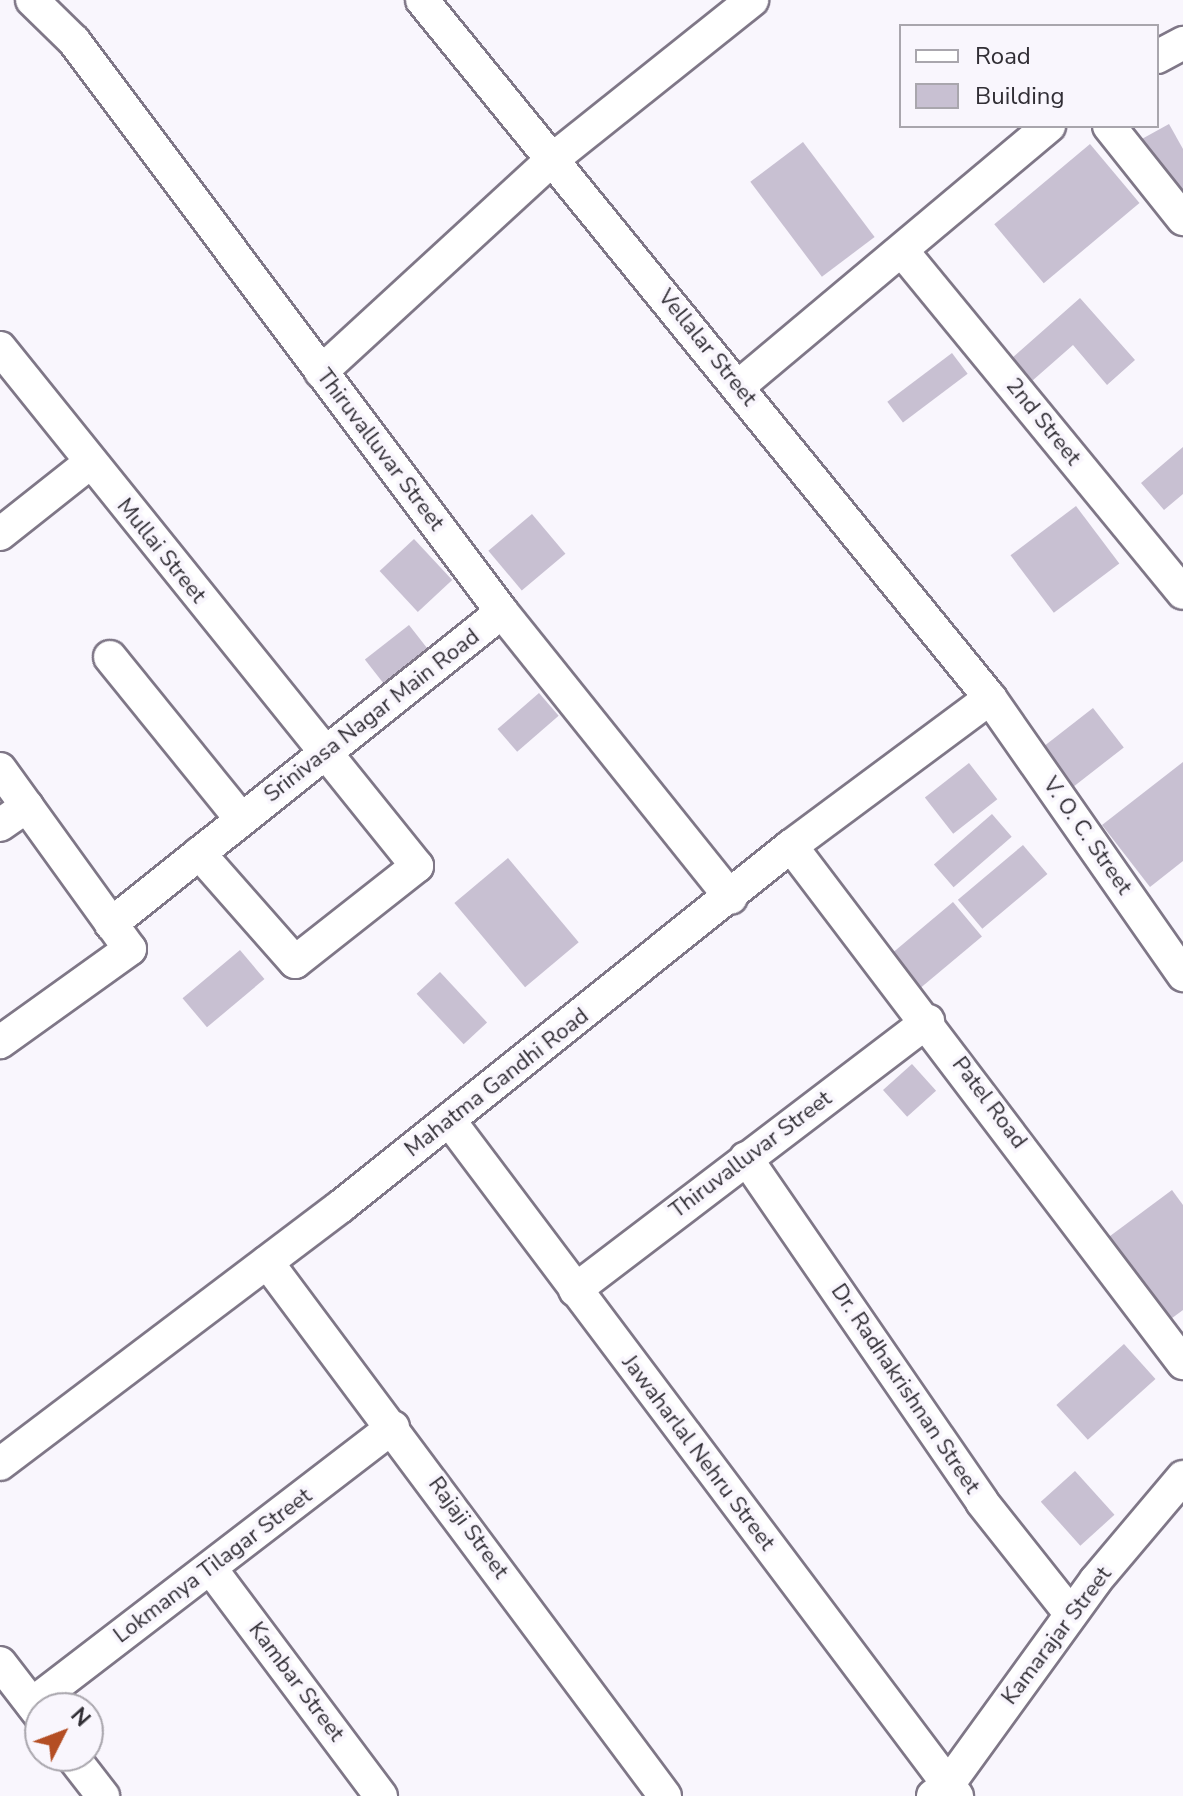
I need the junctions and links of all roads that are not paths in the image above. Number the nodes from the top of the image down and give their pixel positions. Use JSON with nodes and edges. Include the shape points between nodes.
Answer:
{"nodes":[{"id":1,"x":32,"y":0,"type":"edge"},
{"id":2,"x":422,"y":0,"type":"edge"},
{"id":3,"x":752,"y":0,"type":"edge"},
{"id":4,"x":1183,"y":43,"type":"edge"},
{"id":5,"x":1159,"y":56,"type":"edge"},
{"id":6,"x":1047,"y":128,"type":"edge"},
{"id":7,"x":1111,"y":128,"type":"edge"},
{"id":8,"x":553,"y":159,"type":"junction"},
{"id":9,"x":1183,"y":219,"type":"edge"},
{"id":10,"x":903,"y":252,"type":"junction"},
{"id":11,"x":0,"y":348,"type":"edge"},
{"id":12,"x":321,"y":372,"type":"junction"},
{"id":13,"x":739,"y":386,"type":"junction"},
{"id":14,"x":91,"y":462,"type":"junction"},
{"id":15,"x":0,"y":534,"type":"edge"},
{"id":16,"x":1183,"y":593,"type":"edge"},
{"id":17,"x":502,"y":612,"type":"junction"},
{"id":18,"x":110,"y":657,"type":"dead end"},
{"id":19,"x":990,"y":698,"type":"junction"},
{"id":20,"x":324,"y":753,"type":"junction"},
{"id":21,"x":0,"y":769,"type":"edge"},
{"id":22,"x":27,"y":806,"type":"junction"},
{"id":23,"x":241,"y":819,"type":"junction"},
{"id":24,"x":0,"y":825,"type":"edge"},
{"id":25,"x":791,"y":846,"type":"junction"},
{"id":26,"x":199,"y":853,"type":"junction"},
{"id":27,"x":731,"y":898,"type":"junction"},
{"id":28,"x":120,"y":936,"type":"junction"},
{"id":29,"x":1183,"y":975,"type":"edge"},
{"id":30,"x":928,"y":1021,"type":"junction"},
{"id":31,"x":0,"y":1042,"type":"edge"},
{"id":32,"x":449,"y":1120,"type":"junction"},
{"id":33,"x":746,"y":1158,"type":"junction"},
{"id":34,"x":267,"y":1262,"type":"junction"},
{"id":35,"x":575,"y":1290,"type":"junction"},
{"id":36,"x":1183,"y":1363,"type":"edge"},
{"id":37,"x":393,"y":1427,"type":"junction"},
{"id":38,"x":0,"y":1464,"type":"edge"},
{"id":39,"x":1183,"y":1477,"type":"edge"},
{"id":40,"x":211,"y":1569,"type":"junction"},
{"id":41,"x":1070,"y":1613,"type":"junction"},
{"id":42,"x":0,"y":1663,"type":"edge"},
{"id":43,"x":57,"y":1692,"type":"edge"},
{"id":44,"x":24,"y":1694,"type":"edge"},
{"id":45,"x":84,"y":1772,"type":"edge"},
{"id":46,"x":946,"y":1793,"type":"edge"},
{"id":47,"x":103,"y":1796,"type":"edge"},
{"id":48,"x":381,"y":1796,"type":"edge"},
{"id":49,"x":665,"y":1796,"type":"edge"}],
"edges":[{"from":1,"to":12,"type":"street","name":"Thiruvalluvar Street","via":[[74,41]]},
{"from":2,"to":8,"type":"street","name":"Vellalar Street"},
{"from":3,"to":8,"type":"street"},
{"from":4,"to":5,"type":"street"},
{"from":6,"to":10,"type":"street"},
{"from":7,"to":9,"type":"street"},
{"from":8,"to":12,"type":"street"},
{"from":8,"to":13,"type":"street","name":"Vellalar Street"},
{"from":10,"to":13,"type":"street"},
{"from":10,"to":16,"type":"street","name":"2nd Street"},
{"from":11,"to":14,"type":"street","name":"Mullai Street"},
{"from":12,"to":17,"type":"street","name":"Thiruvalluvar Street"},
{"from":13,"to":19,"type":"street","name":"Vellalar Street"},
{"from":14,"to":15,"type":"street"},
{"from":14,"to":20,"type":"street","name":"Mullai Street"},
{"from":17,"to":20,"type":"street","name":"Srinivasa Nagar Main Road"},
{"from":17,"to":27,"type":"street","name":"Thiruvalluvar Street"},
{"from":18,"to":23,"type":"street"},
{"from":19,"to":25,"type":"street","name":"Mahatma Gandhi Road"},
{"from":19,"to":29,"type":"street","name":"V. O. C. Street"},
{"from":20,"to":23,"type":"street","name":"Srinivasa Nagar Main Road"},
{"from":20,"to":26,"type":"street","name":"Mullai Street","via":[[417,866],[295,962]]},
{"from":21,"to":22,"type":"street"},
{"from":22,"to":24,"type":"street"},
{"from":22,"to":28,"type":"street"},
{"from":23,"to":26,"type":"street","name":"Srinivasa Nagar Main Road"},
{"from":25,"to":27,"type":"street","name":"Mahatma Gandhi Road"},
{"from":25,"to":30,"type":"street","name":"Patel Road"},
{"from":26,"to":28,"type":"street","name":"Srinivasa Nagar Main Road"},
{"from":27,"to":32,"type":"street","name":"Mahatma Gandhi Road"},
{"from":28,"to":31,"type":"street","name":"Srinivasa Nagar Main Road"},
{"from":30,"to":33,"type":"street","name":"Thiruvalluvar Street"},
{"from":30,"to":36,"type":"street","name":"Patel Road"},
{"from":32,"to":34,"type":"street","name":"Mahatma Gandhi Road"},
{"from":32,"to":35,"type":"street","name":"Jawaharlal Nehru Street"},
{"from":33,"to":35,"type":"street","name":"Thiruvalluvar Street"},
{"from":33,"to":41,"type":"street","name":"Dr. Radhakrishnan Street","via":[[982,1502]]},
{"from":34,"to":37,"type":"street","name":"Rajaji Street"},
{"from":34,"to":38,"type":"street","name":"Mahatma Gandhi Road"},
{"from":35,"to":46,"type":"street","name":"Jawaharlal Nehru Street"},
{"from":37,"to":40,"type":"street","name":"Lokmanya Tilagar Street"},
{"from":37,"to":49,"type":"street","name":"Rajaji Street"},
{"from":39,"to":41,"type":"street","name":"Kamarajar Street"},
{"from":40,"to":43,"type":"street","name":"Lokmanya Tilagar Street"},
{"from":40,"to":48,"type":"street","name":"Kambar Street"},
{"from":41,"to":46,"type":"street","name":"Kamarajar Street"},
{"from":42,"to":44,"type":"street"},
{"from":45,"to":47,"type":"street"}]}
